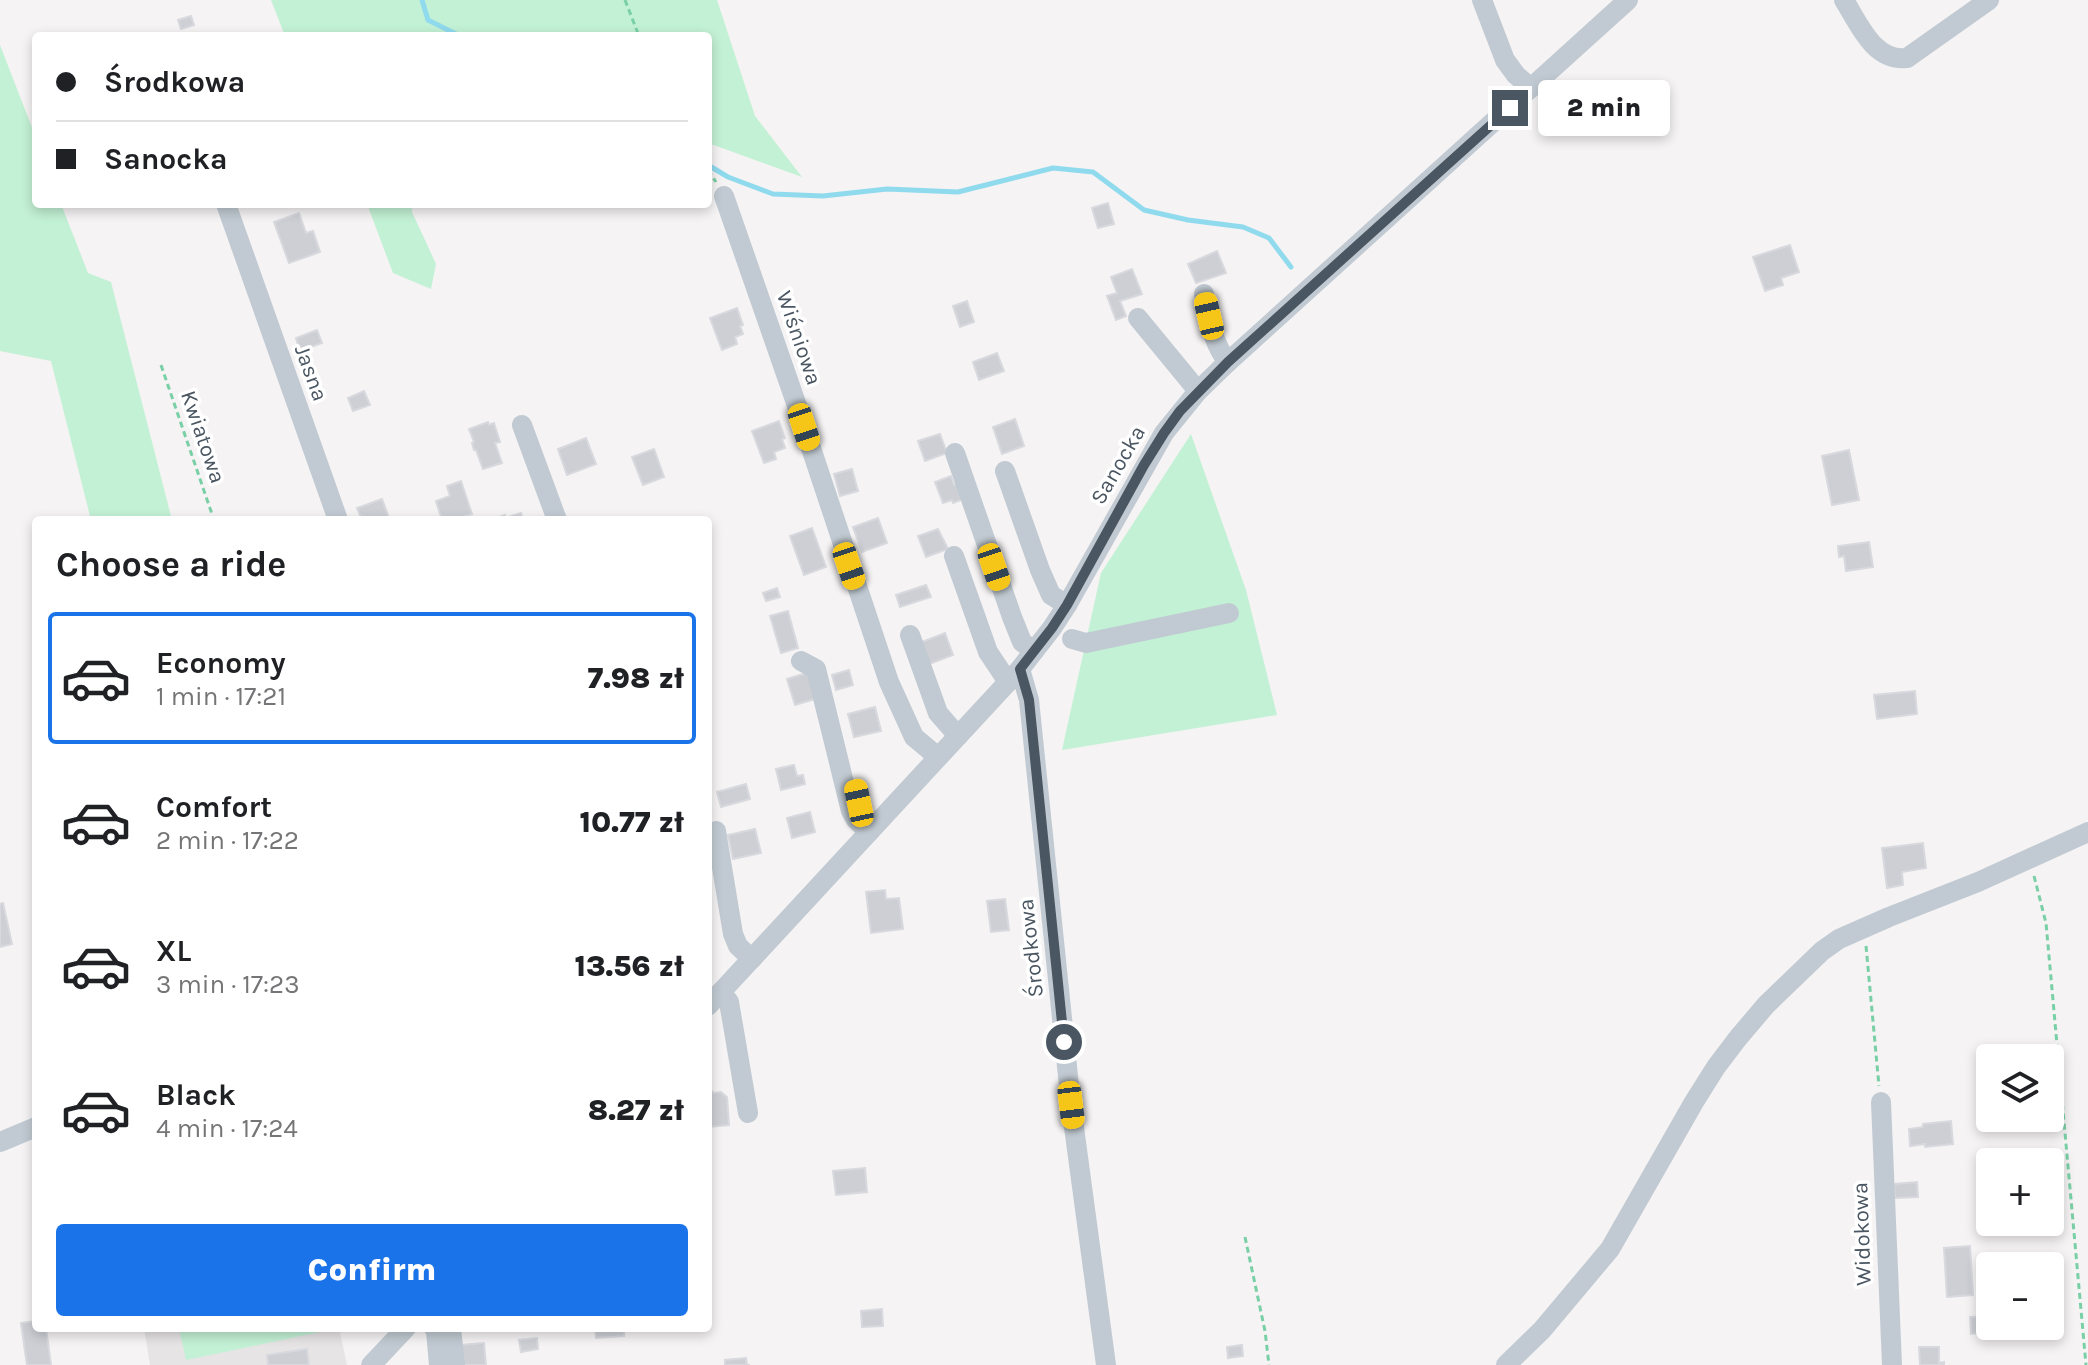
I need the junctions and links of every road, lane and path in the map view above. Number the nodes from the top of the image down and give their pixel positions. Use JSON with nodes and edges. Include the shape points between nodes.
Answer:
{"nodes":[{"id":1,"x":625,"y":0,"type":"edge"},
{"id":2,"x":1482,"y":0,"type":"edge"},
{"id":3,"x":1628,"y":0,"type":"edge"},
{"id":4,"x":1844,"y":0,"type":"edge"},
{"id":5,"x":1989,"y":0,"type":"edge"},
{"id":6,"x":637,"y":32,"type":"edge"},
{"id":7,"x":1531,"y":88,"type":"junction"},
{"id":8,"x":724,"y":196,"type":"dead end"},
{"id":9,"x":227,"y":208,"type":"edge"},
{"id":10,"x":1204,"y":294,"type":"dead end"},
{"id":11,"x":1138,"y":318,"type":"dead end"},
{"id":12,"x":1228,"y":362,"type":"junction"},
{"id":13,"x":161,"y":365,"type":"dead end"},
{"id":14,"x":1198,"y":391,"type":"junction"},
{"id":15,"x":522,"y":425,"type":"dead end"},
{"id":16,"x":955,"y":453,"type":"dead end"},
{"id":17,"x":1005,"y":471,"type":"dead end"},
{"id":18,"x":213,"y":516,"type":"edge"},
{"id":19,"x":337,"y":516,"type":"edge"},
{"id":20,"x":556,"y":516,"type":"edge"},
{"id":21,"x":954,"y":556,"type":"dead end"},
{"id":22,"x":1067,"y":605,"type":"junction"},
{"id":23,"x":1229,"y":613,"type":"dead end"},
{"id":24,"x":910,"y":635,"type":"dead end"},
{"id":25,"x":1072,"y":639,"type":"dead end"},
{"id":26,"x":1034,"y":651,"type":"junction"},
{"id":27,"x":801,"y":661,"type":"dead end"},
{"id":28,"x":1014,"y":675,"type":"junction"},
{"id":29,"x":838,"y":707,"type":"dead end"},
{"id":30,"x":958,"y":736,"type":"junction"},
{"id":31,"x":938,"y":757,"type":"junction"},
{"id":32,"x":873,"y":828,"type":"junction"},
{"id":33,"x":716,"y":831,"type":"dead end"},
{"id":34,"x":2088,"y":832,"type":"edge"},
{"id":35,"x":2030,"y":857,"type":"junction"},
{"id":36,"x":1864,"y":928,"type":"junction"},
{"id":37,"x":752,"y":959,"type":"junction"},
{"id":38,"x":714,"y":999,"type":"edge"},
{"id":39,"x":1881,"y":1102,"type":"joint"},
{"id":40,"x":748,"y":1113,"type":"dead end"},
{"id":41,"x":32,"y":1129,"type":"edge"},
{"id":42,"x":0,"y":1142,"type":"edge"},
{"id":43,"x":1245,"y":1237,"type":"dead end"},
{"id":44,"x":402,"y":1332,"type":"edge"},
{"id":45,"x":436,"y":1332,"type":"edge"},
{"id":46,"x":451,"y":1332,"type":"edge"},
{"id":47,"x":371,"y":1365,"type":"edge"},
{"id":48,"x":439,"y":1365,"type":"edge"},
{"id":49,"x":455,"y":1365,"type":"edge"},
{"id":50,"x":1106,"y":1365,"type":"edge"},
{"id":51,"x":1269,"y":1365,"type":"edge"},
{"id":52,"x":1506,"y":1365,"type":"edge"},
{"id":53,"x":1892,"y":1365,"type":"edge"},
{"id":54,"x":2086,"y":1365,"type":"edge"}],
"edges":[{"from":1,"to":6,"type":"path"},
{"from":2,"to":7,"type":"street","via":[[1505,60]]},
{"from":3,"to":7,"type":"street","name":"Sanocka"},
{"from":4,"to":5,"type":"street","via":[[1872,43],[1896,59],[1907,58]]},
{"from":7,"to":12,"type":"street","name":"Sanocka"},
{"from":8,"to":31,"type":"street","name":"Wiśniowa","via":[[889,682],[914,737]]},
{"from":9,"to":19,"type":"street","name":"Jasna"},
{"from":10,"to":12,"type":"street","via":[[1214,338]]},
{"from":11,"to":14,"type":"street"},
{"from":12,"to":14,"type":"street","name":"Sanocka"},
{"from":13,"to":18,"type":"path","name":"Kwiatowa"},
{"from":14,"to":22,"type":"street","name":"Sanocka","via":[[1150,454]]},
{"from":15,"to":20,"type":"street"},
{"from":16,"to":26,"type":"street","via":[[1012,617],[1022,642]]},
{"from":17,"to":22,"type":"street","via":[[1051,595]]},
{"from":21,"to":28,"type":"street","name":"Środkowa","via":[[988,652]]},
{"from":22,"to":26,"type":"street","name":"Sanocka"},
{"from":23,"to":25,"type":"street","via":[[1086,643]]},
{"from":24,"to":30,"type":"street","via":[[938,713]]},
{"from":26,"to":28,"type":"street","name":"Sanocka"},
{"from":27,"to":32,"type":"street","via":[[816,669],[851,811],[856,820]]},
{"from":28,"to":30,"type":"street","name":"Sanocka"},
{"from":28,"to":50,"type":"street","name":"Środkowa","via":[[1029,700],[1071,1105]]},
{"from":29,"to":32,"type":"street","via":[[859,803]]},
{"from":30,"to":31,"type":"street","name":"Sanocka"},
{"from":31,"to":32,"type":"street","name":"Sanocka"},
{"from":32,"to":37,"type":"street","name":"Sanocka"},
{"from":33,"to":37,"type":"street","via":[[733,934]]},
{"from":34,"to":35,"type":"street"},
{"from":35,"to":36,"type":"street"},
{"from":35,"to":54,"type":"path","via":[[2046,923]]},
{"from":36,"to":39,"type":"path"},
{"from":36,"to":52,"type":"street","via":[[1822,951],[1738,1038],[1694,1102],[1610,1249]]},
{"from":37,"to":38,"type":"street","name":"Sanocka"},
{"from":38,"to":40,"type":"street","via":[[729,1002]]},
{"from":39,"to":53,"type":"street","name":"Widokowa"},
{"from":41,"to":42,"type":"street"},
{"from":43,"to":51,"type":"path"},
{"from":44,"to":47,"type":"street"},
{"from":45,"to":48,"type":"street"},
{"from":46,"to":49,"type":"street"}]}
